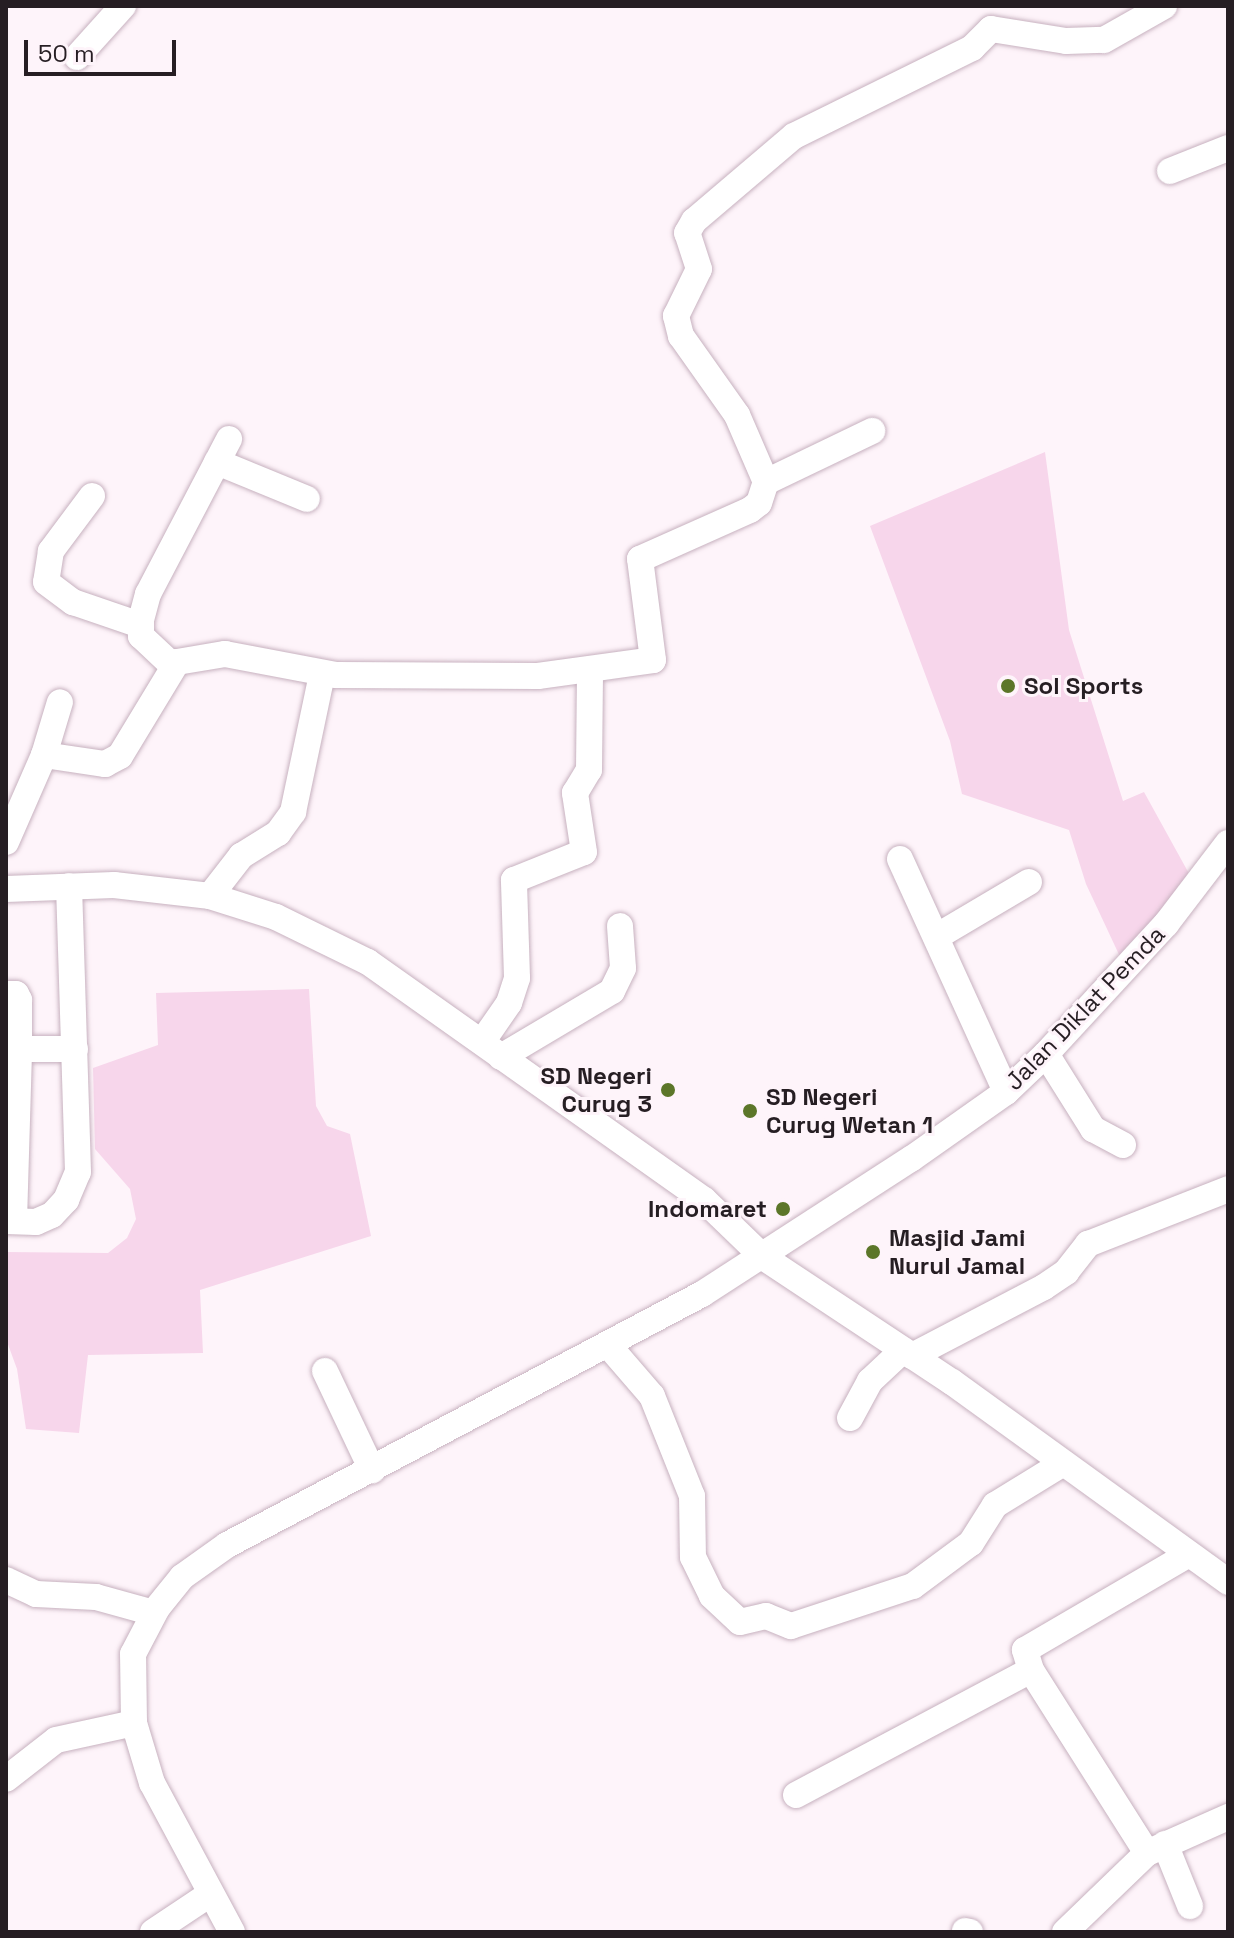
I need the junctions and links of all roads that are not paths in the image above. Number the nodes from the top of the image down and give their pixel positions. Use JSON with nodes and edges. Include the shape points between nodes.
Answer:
{"nodes":[{"id":1,"x":123,"y":6,"type":"edge"},
{"id":2,"x":1164,"y":6,"type":"edge"},
{"id":3,"x":77,"y":57,"type":"dead end"},
{"id":4,"x":1228,"y":148,"type":"edge"},
{"id":5,"x":1170,"y":171,"type":"dead end"},
{"id":6,"x":872,"y":431,"type":"dead end"},
{"id":7,"x":766,"y":482,"type":"junction"},
{"id":8,"x":92,"y":496,"type":"dead end"},
{"id":9,"x":307,"y":499,"type":"dead end"},
{"id":10,"x":140,"y":625,"type":"junction"},
{"id":11,"x":173,"y":666,"type":"junction"},
{"id":12,"x":590,"y":671,"type":"junction"},
{"id":13,"x":322,"y":674,"type":"junction"},
{"id":14,"x":60,"y":702,"type":"dead end"},
{"id":15,"x":44,"y":755,"type":"junction"},
{"id":16,"x":6,"y":842,"type":"edge"},
{"id":17,"x":1228,"y":843,"type":"edge"},
{"id":18,"x":900,"y":859,"type":"dead end"},
{"id":19,"x":1029,"y":882,"type":"dead end"},
{"id":20,"x":69,"y":886,"type":"junction"},
{"id":21,"x":6,"y":889,"type":"edge"},
{"id":22,"x":210,"y":896,"type":"junction"},
{"id":23,"x":620,"y":926,"type":"dead end"},
{"id":24,"x":936,"y":937,"type":"junction"},
{"id":25,"x":6,"y":994,"type":"edge"},
{"id":26,"x":19,"y":1049,"type":"junction"},
{"id":27,"x":75,"y":1049,"type":"junction"},
{"id":28,"x":491,"y":1049,"type":"junction"},
{"id":29,"x":1046,"y":1054,"type":"junction"},
{"id":30,"x":1006,"y":1092,"type":"junction"},
{"id":31,"x":1123,"y":1145,"type":"dead end"},
{"id":32,"x":1228,"y":1189,"type":"edge"},
{"id":33,"x":10,"y":1221,"type":"edge"},
{"id":34,"x":763,"y":1257,"type":"junction"},
{"id":35,"x":608,"y":1345,"type":"junction"},
{"id":36,"x":907,"y":1353,"type":"junction"},
{"id":37,"x":325,"y":1371,"type":"dead end"},
{"id":38,"x":850,"y":1418,"type":"dead end"},
{"id":39,"x":1062,"y":1464,"type":"junction"},
{"id":40,"x":372,"y":1470,"type":"junction"},
{"id":41,"x":1189,"y":1554,"type":"junction"},
{"id":42,"x":6,"y":1580,"type":"edge"},
{"id":43,"x":1228,"y":1582,"type":"edge"},
{"id":44,"x":154,"y":1613,"type":"junction"},
{"id":45,"x":1031,"y":1670,"type":"junction"},
{"id":46,"x":134,"y":1723,"type":"junction"},
{"id":47,"x":6,"y":1779,"type":"edge"},
{"id":48,"x":796,"y":1795,"type":"dead end"},
{"id":49,"x":1228,"y":1817,"type":"edge"},
{"id":50,"x":1156,"y":1849,"type":"junction"},
{"id":51,"x":210,"y":1894,"type":"junction"},
{"id":52,"x":1190,"y":1906,"type":"dead end"},
{"id":53,"x":153,"y":1932,"type":"edge"},
{"id":54,"x":232,"y":1932,"type":"edge"},
{"id":55,"x":1065,"y":1932,"type":"edge"}],
"edges":[{"from":1,"to":3,"type":"street"},
{"from":2,"to":7,"type":"street","via":[[1104,40],[1066,41],[991,29],[972,48],[794,136],[707,207],[687,233],[699,269],[676,316],[681,336],[737,415]]},
{"from":4,"to":5,"type":"street"},
{"from":6,"to":7,"type":"street"},
{"from":7,"to":12,"type":"street","via":[[759,503],[750,510],[640,559],[656,654],[647,664]]},
{"from":8,"to":10,"type":"street","via":[[51,551],[46,582],[73,602]]},
{"from":9,"to":10,"type":"street","via":[[223,450],[148,594]]},
{"from":10,"to":11,"type":"street","via":[[141,636]]},
{"from":11,"to":13,"type":"street","via":[[225,654]]},
{"from":11,"to":15,"type":"street","via":[[120,756],[105,764]]},
{"from":12,"to":13,"type":"street","via":[[538,676]]},
{"from":12,"to":28,"type":"street","via":[[589,770],[575,793],[584,852],[514,880],[517,978]]},
{"from":13,"to":22,"type":"street","via":[[293,812],[278,833],[241,856]]},
{"from":14,"to":15,"type":"street"},
{"from":15,"to":16,"type":"street"},
{"from":17,"to":29,"type":"street","name":"Jalan Diklat Pemda","via":[[1166,924]]},
{"from":18,"to":24,"type":"street"},
{"from":19,"to":24,"type":"street"},
{"from":20,"to":21,"type":"street"},
{"from":20,"to":22,"type":"street","via":[[158,887]]},
{"from":20,"to":27,"type":"street"},
{"from":22,"to":28,"type":"street","via":[[276,917],[368,962]]},
{"from":23,"to":28,"type":"street","via":[[623,968],[609,995]]},
{"from":24,"to":30,"type":"street"},
{"from":25,"to":26,"type":"street","via":[[16,994],[19,1000]]},
{"from":26,"to":27,"type":"street"},
{"from":26,"to":33,"type":"street"},
{"from":27,"to":33,"type":"street","via":[[78,1172],[66,1200],[52,1215],[36,1222]]},
{"from":28,"to":34,"type":"street","via":[[704,1200]]},
{"from":29,"to":30,"type":"street","name":"Jalan Diklat Pemda"},
{"from":29,"to":31,"type":"street","via":[[1093,1129]]},
{"from":30,"to":34,"type":"street","name":"Jalan Diklat Pemda"},
{"from":32,"to":36,"type":"street","via":[[1088,1244],[1066,1272],[1044,1287]]},
{"from":34,"to":35,"type":"street","name":"Jalan Diklat Pemda"},
{"from":34,"to":36,"type":"street"},
{"from":35,"to":39,"type":"street","via":[[655,1401],[692,1496],[693,1557],[712,1596],[740,1622],[766,1616],[791,1626],[913,1586],[971,1543],[995,1505]]},
{"from":35,"to":40,"type":"street","name":"Jalan Diklat Pemda"},
{"from":36,"to":38,"type":"street","via":[[870,1381]]},
{"from":36,"to":39,"type":"street"},
{"from":37,"to":40,"type":"street"},
{"from":39,"to":41,"type":"street"},
{"from":40,"to":44,"type":"street","name":"Jalan Diklat Pemda","via":[[204,1559]]},
{"from":41,"to":43,"type":"street"},
{"from":41,"to":45,"type":"street","via":[[1028,1646]]},
{"from":42,"to":44,"type":"street","via":[[36,1594],[96,1597]]},
{"from":44,"to":46,"type":"street","name":"Jalan Diklat Pemda","via":[[133,1654]]},
{"from":45,"to":48,"type":"street"},
{"from":45,"to":50,"type":"street"},
{"from":46,"to":47,"type":"street","via":[[56,1740]]},
{"from":46,"to":51,"type":"street","name":"Jalan Diklat Pemda","via":[[152,1783]]},
{"from":49,"to":50,"type":"street"},
{"from":50,"to":52,"type":"street"},
{"from":50,"to":55,"type":"street"},
{"from":51,"to":53,"type":"street"},
{"from":51,"to":54,"type":"street","name":"Jalan Diklat Pemda"}]}
